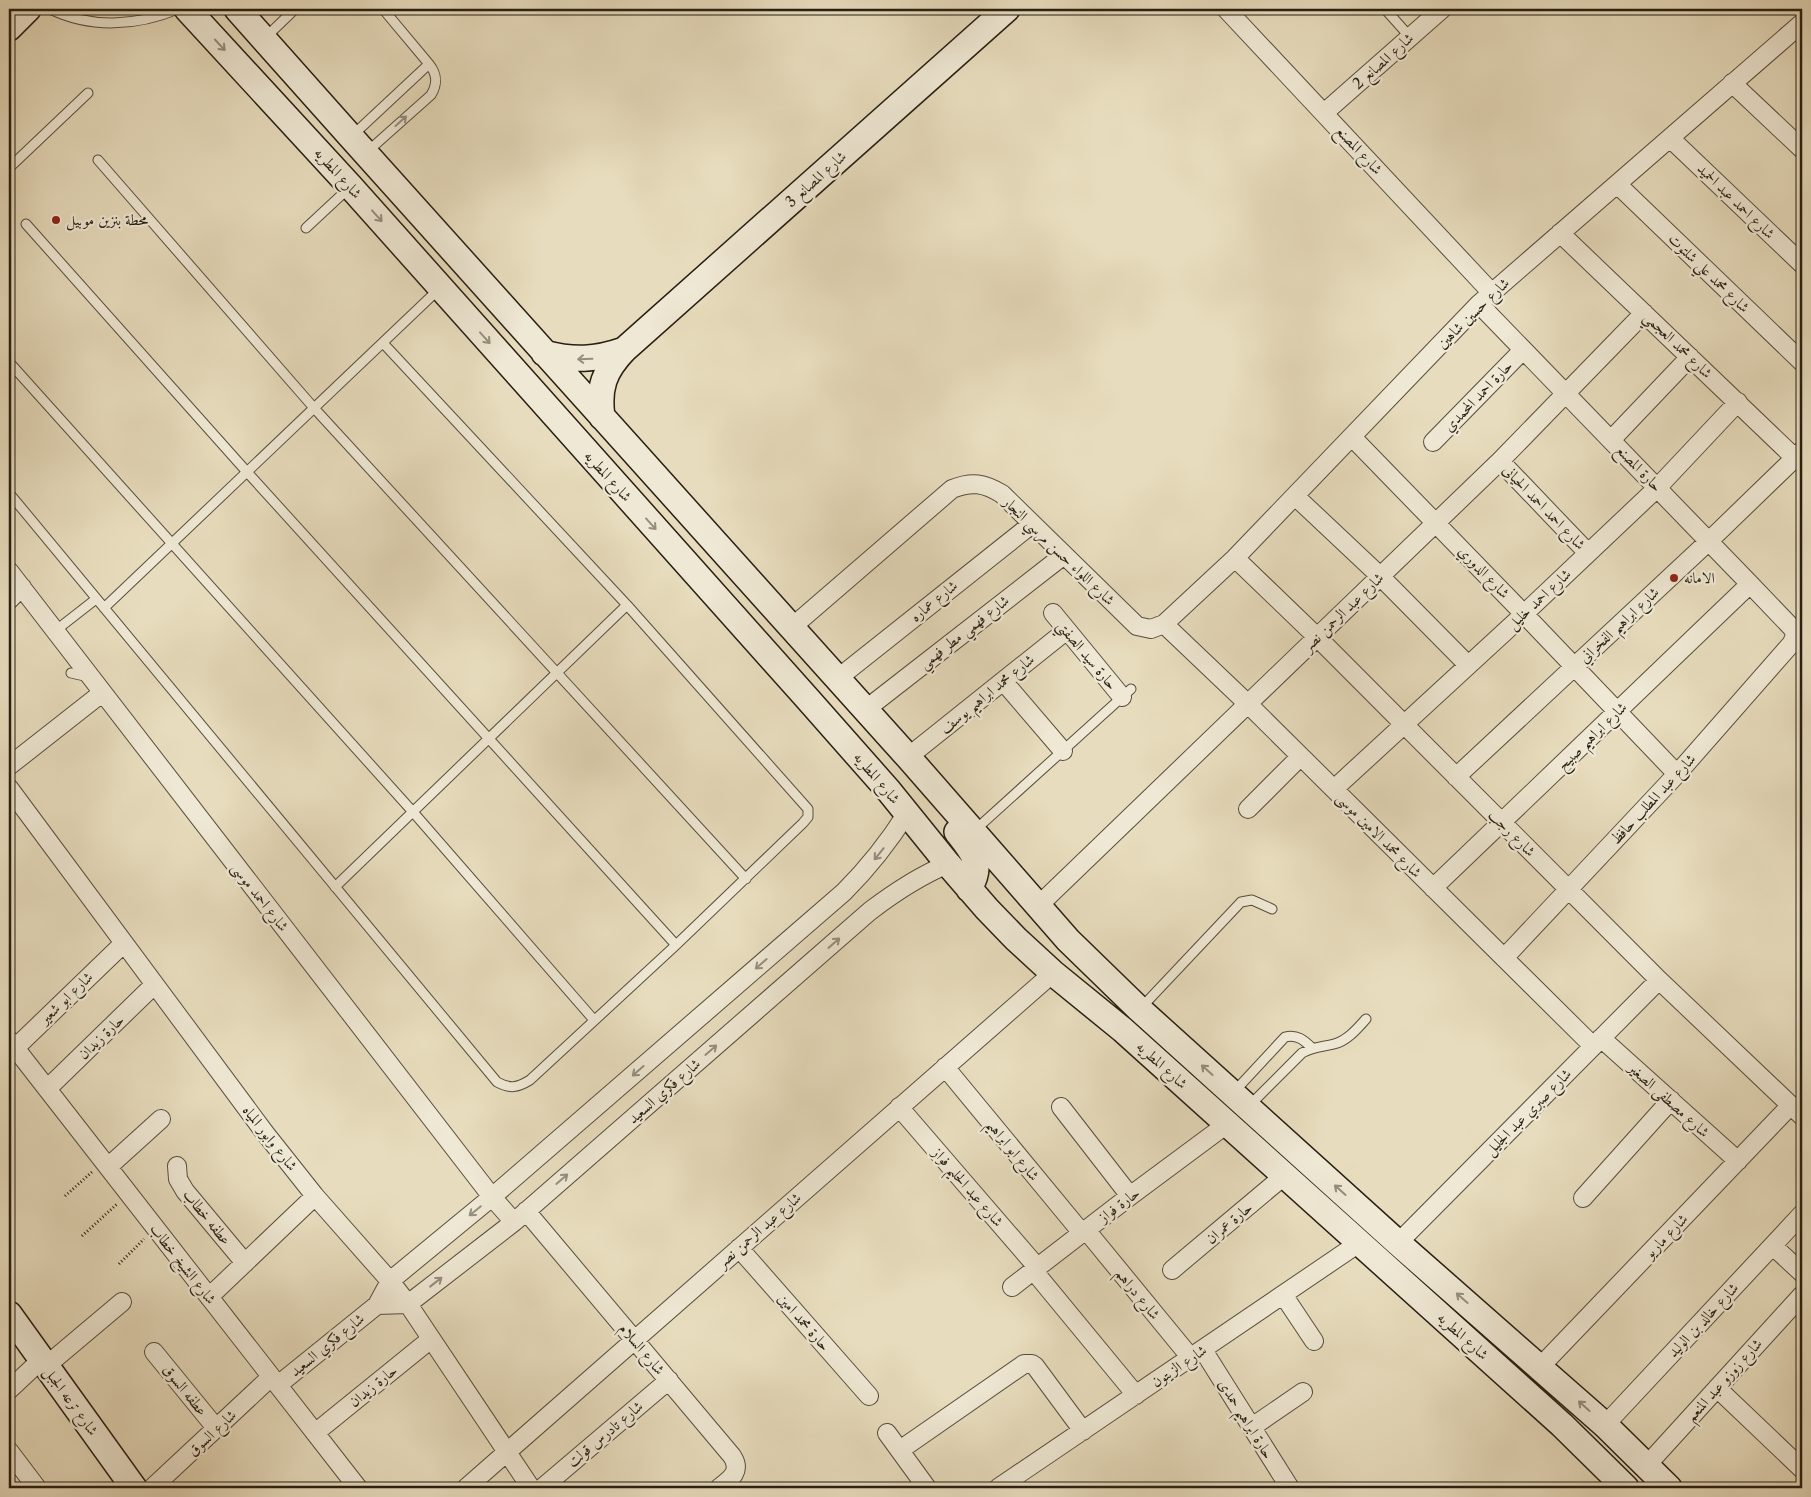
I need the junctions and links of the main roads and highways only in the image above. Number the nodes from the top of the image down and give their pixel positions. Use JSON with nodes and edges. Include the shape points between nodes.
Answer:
{"nodes":[{"id":1,"x":28,"y":9,"type":"edge"},
{"id":2,"x":187,"y":9,"type":"edge"},
{"id":3,"x":237,"y":9,"type":"edge"},
{"id":4,"x":1007,"y":9,"type":"edge"},
{"id":5,"x":9,"y":28,"type":"edge"},
{"id":6,"x":624,"y":350,"type":"junction"},
{"id":7,"x":544,"y":353,"type":"junction"},
{"id":8,"x":602,"y":417,"type":"junction"},
{"id":9,"x":941,"y":794,"type":"junction"},
{"id":10,"x":969,"y":889,"type":"junction"},
{"id":11,"x":1035,"y":904,"type":"junction"},
{"id":12,"x":1005,"y":928,"type":"junction"},
{"id":13,"x":9,"y":1314,"type":"edge"},
{"id":14,"x":134,"y":1488,"type":"edge"},
{"id":15,"x":1626,"y":1488,"type":"edge"},
{"id":16,"x":1669,"y":1488,"type":"edge"}],
"edges":[{"from":1,"to":5,"type":"main road"},
{"from":2,"to":10,"type":"main road","name":"شارع المطريه","one_way":true,"via":[[350,186],[806,696]]},
{"from":3,"to":7,"type":"main road","name":"شارع المطريه"},
{"from":4,"to":6,"type":"main road","name":"شارع المصانع 3"},
{"from":6,"to":7,"type":"main road","name":"شارع المصانع 3","one_way":true,"via":[[585,359],[560,358]]},
{"from":6,"to":8,"type":"main road","name":"شارع المصانع 3","via":[[606,373],[600,402]]},
{"from":7,"to":8,"type":"main road","name":"شارع المطريه"},
{"from":8,"to":9,"type":"main road","name":"شارع المطريه"},
{"from":9,"to":10,"type":"main road","via":[[940,806],[944,817],[975,857],[976,874]]},
{"from":9,"to":11,"type":"main road","name":"شارع المطريه"},
{"from":10,"to":12,"type":"main road","name":"شارع المطريه"},
{"from":11,"to":12,"type":"main road","via":[[1024,903],[1012,914]]},
{"from":16,"to":11,"type":"main road","name":"شارع المطريه","one_way":true,"via":[[1605,1425],[1139,1009]]},
{"from":12,"to":15,"type":"main road","name":"شارع المطريه","via":[[1562,1425]]},
{"from":13,"to":14,"type":"main road","name":"شارع ترعه الجبل"}]}
